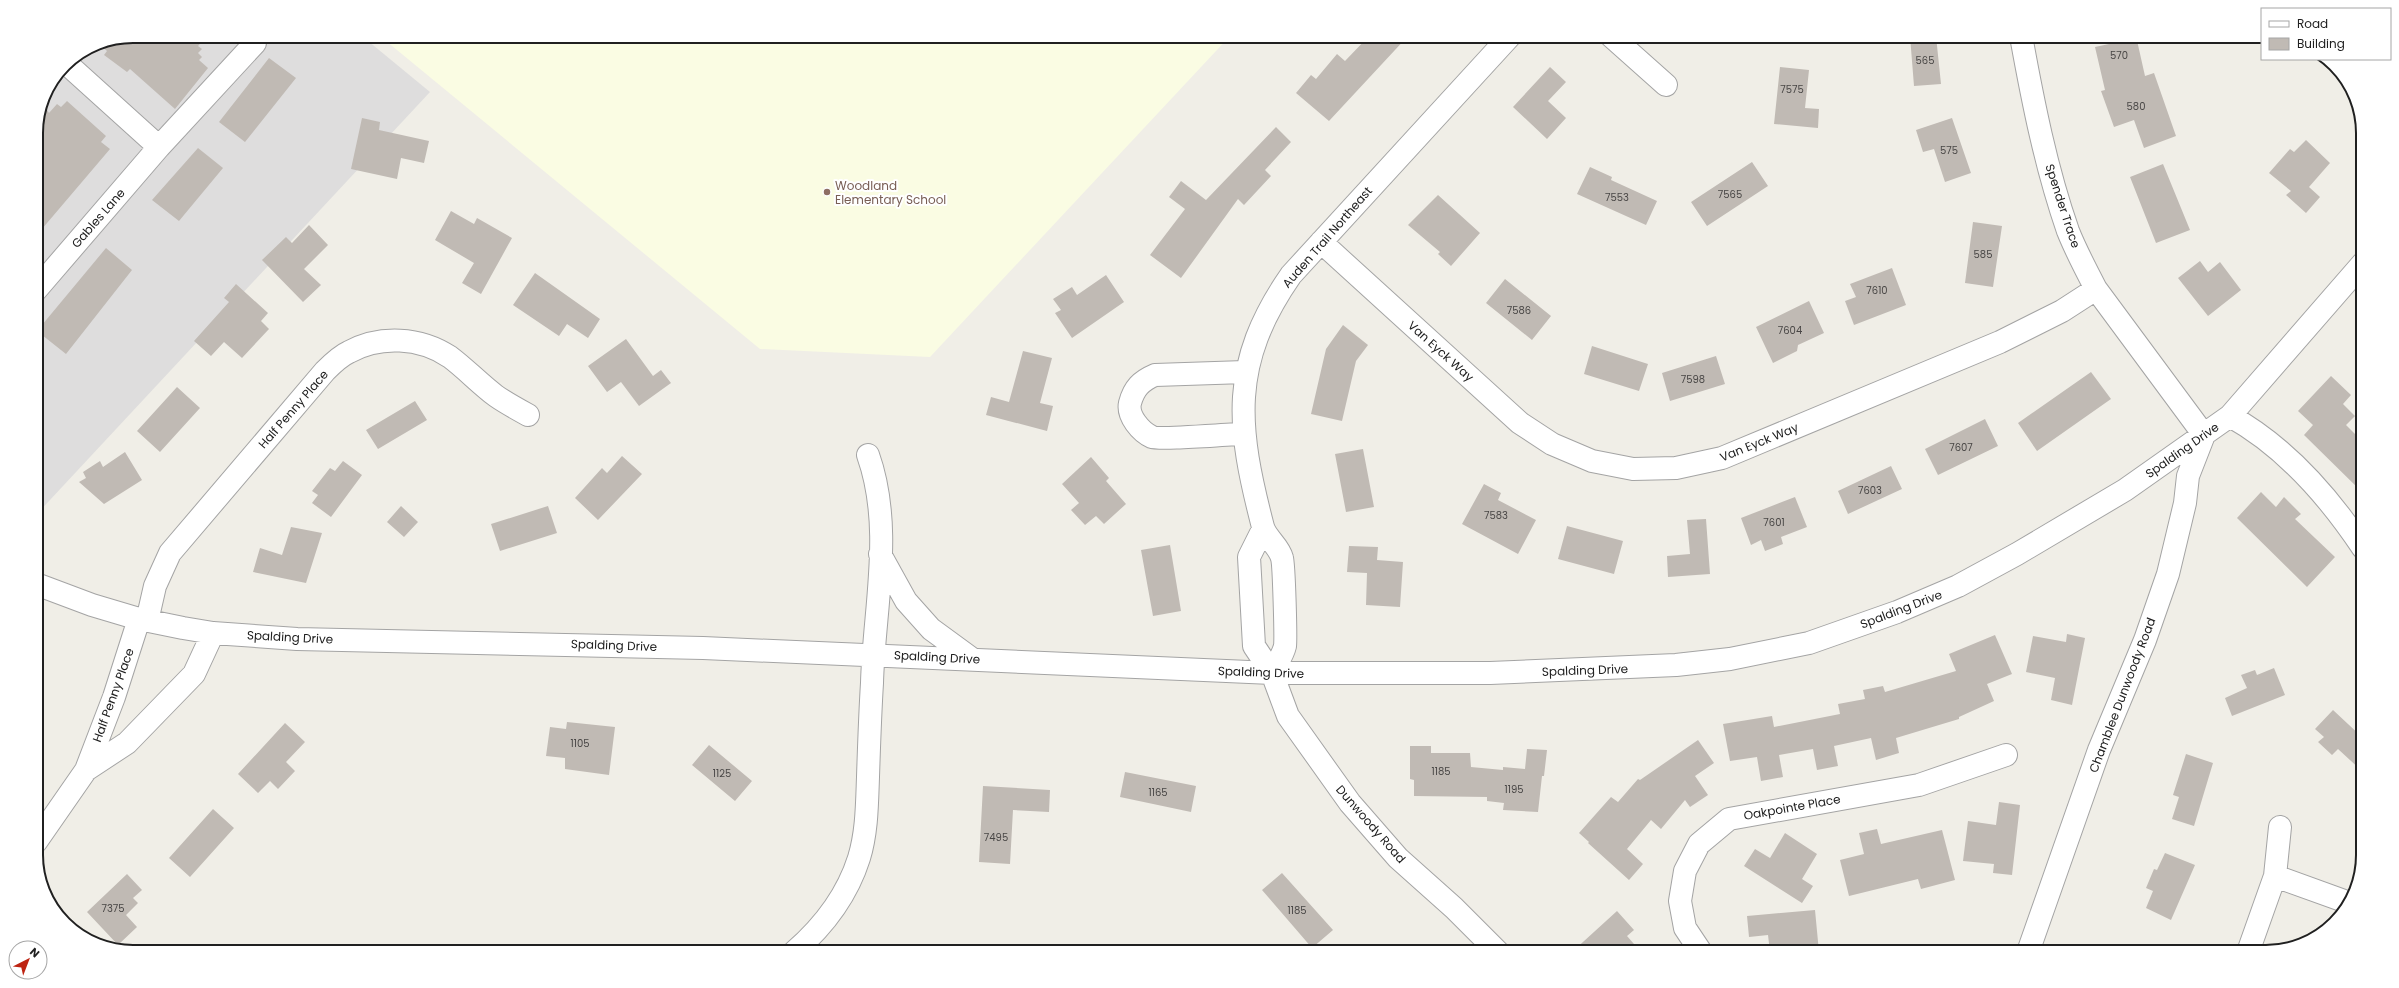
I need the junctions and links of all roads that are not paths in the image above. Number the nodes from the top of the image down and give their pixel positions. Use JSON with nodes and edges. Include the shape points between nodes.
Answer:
{"nodes":[{"id":1,"x":254,"y":43,"type":"edge"},
{"id":2,"x":1504,"y":43,"type":"edge"},
{"id":3,"x":1619,"y":43,"type":"edge"},
{"id":4,"x":2022,"y":43,"type":"edge"},
{"id":5,"x":71,"y":67,"type":"edge"},
{"id":6,"x":1666,"y":85,"type":"dead end"},
{"id":7,"x":159,"y":147,"type":"junction"},
{"id":8,"x":1321,"y":242,"type":"junction"},
{"id":9,"x":2356,"y":271,"type":"edge"},
{"id":10,"x":43,"y":282,"type":"edge"},
{"id":11,"x":2096,"y":289,"type":"junction"},
{"id":12,"x":1245,"y":372,"type":"junction"},
{"id":13,"x":528,"y":415,"type":"dead end"},
{"id":14,"x":2230,"y":416,"type":"junction"},
{"id":15,"x":1244,"y":434,"type":"junction"},
{"id":16,"x":2204,"y":435,"type":"junction"},
{"id":17,"x":868,"y":455,"type":"dead end"},
{"id":18,"x":1263,"y":529,"type":"junction"},
{"id":19,"x":2356,"y":538,"type":"edge"},
{"id":20,"x":880,"y":554,"type":"junction"},
{"id":21,"x":43,"y":587,"type":"edge"},
{"id":22,"x":143,"y":620,"type":"junction"},
{"id":23,"x":213,"y":634,"type":"junction"},
{"id":24,"x":873,"y":654,"type":"junction"},
{"id":25,"x":972,"y":659,"type":"junction"},
{"id":26,"x":1272,"y":673,"type":"junction"},
{"id":27,"x":2006,"y":755,"type":"dead end"},
{"id":28,"x":86,"y":770,"type":"junction"},
{"id":29,"x":2280,"y":827,"type":"dead end"},
{"id":30,"x":43,"y":832,"type":"edge"},
{"id":31,"x":2275,"y":876,"type":"junction"},
{"id":32,"x":2343,"y":901,"type":"edge"},
{"id":33,"x":802,"y":945,"type":"edge"},
{"id":34,"x":1491,"y":945,"type":"edge"},
{"id":35,"x":1696,"y":945,"type":"edge"},
{"id":36,"x":2030,"y":945,"type":"edge"},
{"id":37,"x":2250,"y":945,"type":"edge"}],
"edges":[{"from":1,"to":7,"type":"street","name":"Gables Lane"},
{"from":2,"to":8,"type":"street","name":"Auden Trail Northeast"},
{"from":3,"to":6,"type":"street"},
{"from":4,"to":11,"type":"street","name":"Spender Trace","via":[[2036,120],[2069,232]]},
{"from":5,"to":7,"type":"street"},
{"from":7,"to":10,"type":"street","name":"Gables Lane"},
{"from":8,"to":11,"type":"street","name":"Van Eyck Way","via":[[1520,423],[1552,444],[1592,461],[1633,469],[1676,468],[1722,458],[2000,342],[2062,311]]},
{"from":8,"to":12,"type":"street","name":"Auden Trail Northeast","via":[[1291,275],[1272,303],[1256,336]]},
{"from":9,"to":14,"type":"street","name":"Spalding Drive"},
{"from":11,"to":16,"type":"street","name":"Spender Trace"},
{"from":12,"to":15,"type":"street","name":"Auden Trail Northeast"},
{"from":12,"to":15,"type":"street","via":[[1155,375],[1136,386],[1130,405],[1136,426],[1153,437]]},
{"from":13,"to":22,"type":"street","name":"Half Penny Place","via":[[498,397],[449,357],[425,345],[385,340],[366,344],[348,352],[325,370],[170,553]]},
{"from":14,"to":16,"type":"street","name":"Spalding Drive"},
{"from":14,"to":19,"type":"street","via":[[2264,437],[2306,477],[2333,507]]},
{"from":15,"to":18,"type":"street","name":"Auden Trail Northeast"},
{"from":16,"to":26,"type":"street","name":"Spalding Drive","via":[[2125,490],[2018,554],[1958,586],[1897,612],[1809,643],[1730,659],[1676,665],[1490,673]]},
{"from":16,"to":36,"type":"street","name":"Chamblee Dunwoody Road","via":[[2188,476],[2185,503],[2168,574],[2145,640],[2099,750]]},
{"from":17,"to":20,"type":"street","via":[[879,498]]},
{"from":18,"to":26,"type":"street","via":[[1250,557],[1254,646]]},
{"from":18,"to":26,"type":"street","name":"Auden Trail Northeast","via":[[1282,557],[1285,646]]},
{"from":20,"to":24,"type":"street"},
{"from":20,"to":25,"type":"street","via":[[906,601],[931,629]]},
{"from":21,"to":22,"type":"street","name":"Spalding Drive"},
{"from":22,"to":23,"type":"street","name":"Spalding Drive"},
{"from":22,"to":28,"type":"street","name":"Half Penny Place"},
{"from":23,"to":24,"type":"street","name":"Spalding Drive","via":[[297,639],[592,644]]},
{"from":23,"to":28,"type":"street","via":[[194,674],[127,743]]},
{"from":24,"to":25,"type":"street","name":"Spalding Drive"},
{"from":24,"to":33,"type":"street","via":[[866,818],[859,858],[843,896],[817,932]]},
{"from":25,"to":26,"type":"street","name":"Spalding Drive"},
{"from":26,"to":34,"type":"street","name":"Dunwoody Road","via":[[1280,699],[1295,728],[1350,803],[1398,858]]},
{"from":27,"to":35,"type":"street","name":"Oakpointe Place","via":[[1919,784],[1729,819],[1699,844],[1685,871],[1680,900],[1685,928]]},
{"from":28,"to":30,"type":"street"},
{"from":29,"to":31,"type":"street"},
{"from":31,"to":32,"type":"street"},
{"from":31,"to":37,"type":"street"}]}
